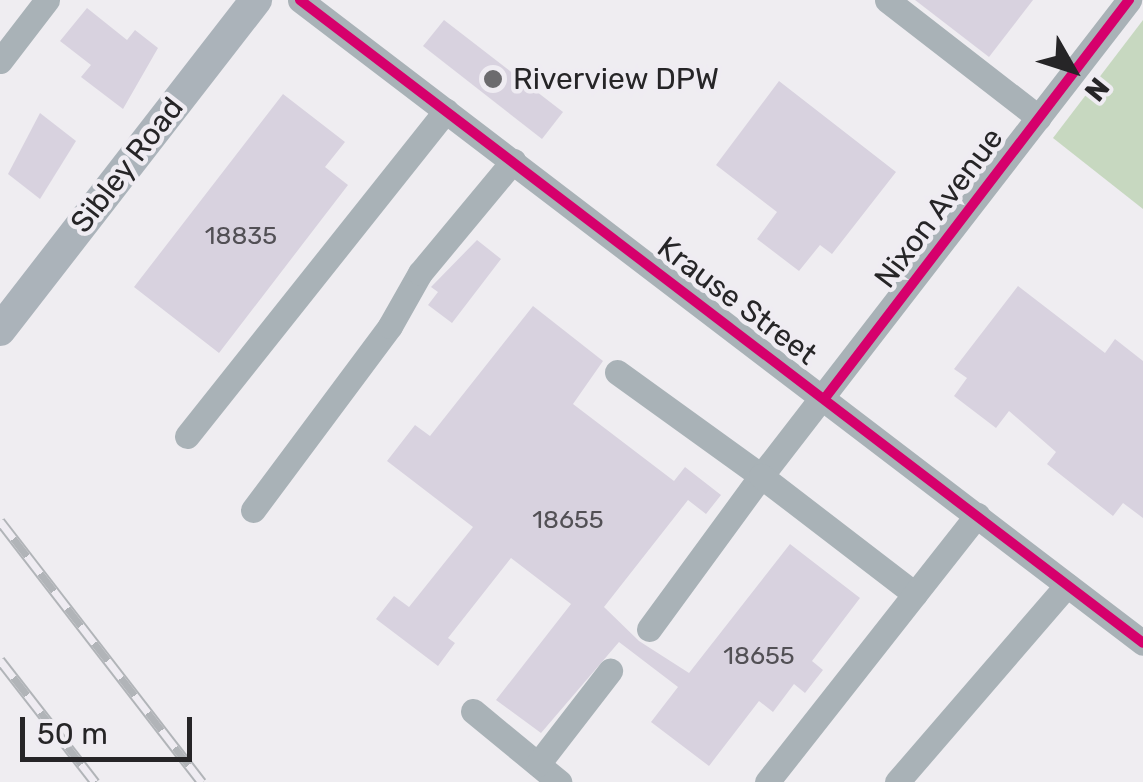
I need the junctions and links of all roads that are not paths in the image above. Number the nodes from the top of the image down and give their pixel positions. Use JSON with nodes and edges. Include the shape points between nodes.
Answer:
{"nodes":[{"id":1,"x":46,"y":0,"type":"edge"},
{"id":2,"x":256,"y":0,"type":"edge"},
{"id":3,"x":300,"y":0,"type":"edge"},
{"id":4,"x":887,"y":0,"type":"edge"},
{"id":5,"x":1120,"y":3,"type":"edge"},
{"id":6,"x":0,"y":61,"type":"edge"},
{"id":7,"x":446,"y":110,"type":"junction"},
{"id":8,"x":1040,"y":118,"type":"junction"},
{"id":9,"x":513,"y":162,"type":"junction"},
{"id":10,"x":0,"y":330,"type":"edge"},
{"id":11,"x":617,"y":372,"type":"dead end"},
{"id":12,"x":824,"y":398,"type":"junction"},
{"id":13,"x":187,"y":436,"type":"dead end"},
{"id":14,"x":761,"y":476,"type":"junction"},
{"id":15,"x":253,"y":510,"type":"dead end"},
{"id":16,"x":977,"y":515,"type":"junction"},
{"id":17,"x":1068,"y":585,"type":"junction"},
{"id":18,"x":914,"y":594,"type":"junction"},
{"id":19,"x":649,"y":628,"type":"dead end"},
{"id":20,"x":1143,"y":643,"type":"edge"},
{"id":21,"x":610,"y":671,"type":"dead end"},
{"id":22,"x":473,"y":711,"type":"dead end"},
{"id":23,"x":538,"y":764,"type":"junction"},
{"id":24,"x":560,"y":782,"type":"edge"},
{"id":25,"x":768,"y":782,"type":"edge"},
{"id":26,"x":896,"y":782,"type":"edge"}],
"edges":[{"from":1,"to":6,"type":"street"},
{"from":2,"to":10,"type":"main road","name":"Sibley Road"},
{"from":3,"to":7,"type":"street","name":"Krause Street"},
{"from":4,"to":8,"type":"street"},
{"from":5,"to":8,"type":"street","name":"Nixon Avenue"},
{"from":7,"to":9,"type":"street","name":"Krause Street"},
{"from":7,"to":13,"type":"street"},
{"from":8,"to":12,"type":"street","name":"Nixon Avenue"},
{"from":9,"to":12,"type":"street","name":"Krause Street"},
{"from":9,"to":15,"type":"street","via":[[420,273]]},
{"from":11,"to":14,"type":"street"},
{"from":12,"to":14,"type":"street","name":"Nixon Avenue"},
{"from":12,"to":16,"type":"street","name":"Krause Street"},
{"from":14,"to":18,"type":"street"},
{"from":14,"to":19,"type":"street","name":"Nixon Avenue"},
{"from":16,"to":17,"type":"street","name":"Krause Street"},
{"from":16,"to":18,"type":"street"},
{"from":17,"to":20,"type":"street","name":"Krause Street"},
{"from":17,"to":26,"type":"street"},
{"from":18,"to":25,"type":"street"},
{"from":21,"to":23,"type":"street"},
{"from":22,"to":23,"type":"street"},
{"from":23,"to":24,"type":"street"}]}
